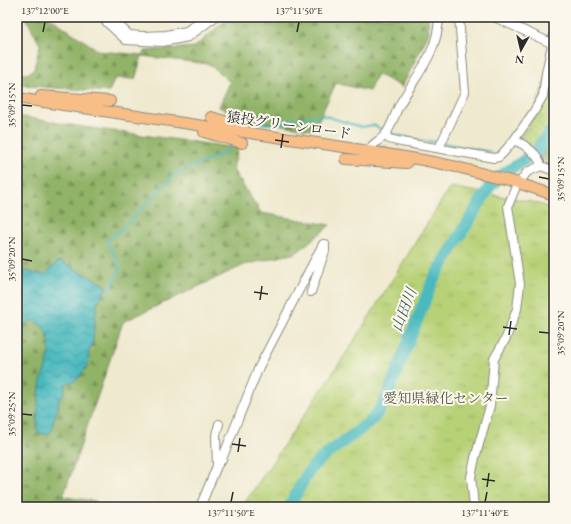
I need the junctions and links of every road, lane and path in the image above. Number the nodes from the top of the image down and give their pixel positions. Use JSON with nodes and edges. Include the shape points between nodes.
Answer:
{"nodes":[{"id":1,"x":101,"y":17,"type":"edge"},
{"id":2,"x":110,"y":17,"type":"edge"},
{"id":3,"x":204,"y":17,"type":"edge"},
{"id":4,"x":215,"y":17,"type":"edge"},
{"id":5,"x":439,"y":17,"type":"edge"},
{"id":6,"x":459,"y":17,"type":"edge"},
{"id":7,"x":494,"y":17,"type":"edge"},
{"id":8,"x":554,"y":35,"type":"edge"},
{"id":9,"x":551,"y":44,"type":"junction"},
{"id":10,"x":17,"y":95,"type":"edge"},
{"id":11,"x":17,"y":98,"type":"edge"},
{"id":12,"x":110,"y":100,"type":"dead end"},
{"id":13,"x":67,"y":106,"type":"junction"},
{"id":14,"x":211,"y":117,"type":"dead end"},
{"id":15,"x":385,"y":136,"type":"junction"},
{"id":16,"x":514,"y":140,"type":"junction"},
{"id":17,"x":242,"y":143,"type":"dead end"},
{"id":18,"x":371,"y":147,"type":"dead end"},
{"id":19,"x":350,"y":148,"type":"junction"},
{"id":20,"x":439,"y":148,"type":"junction"},
{"id":21,"x":346,"y":159,"type":"dead end"},
{"id":22,"x":540,"y":162,"type":"junction"},
{"id":23,"x":457,"y":167,"type":"junction"},
{"id":24,"x":554,"y":171,"type":"edge"},
{"id":25,"x":517,"y":183,"type":"junction"},
{"id":26,"x":554,"y":196,"type":"edge"},
{"id":27,"x":311,"y":292,"type":"dead end"},
{"id":28,"x":219,"y":424,"type":"dead end"},
{"id":29,"x":217,"y":466,"type":"junction"},
{"id":30,"x":200,"y":507,"type":"edge"},
{"id":31,"x":474,"y":507,"type":"edge"}],
"edges":[{"from":1,"to":4,"type":"street","via":[[126,40],[162,42],[188,37]]},
{"from":2,"to":3,"type":"street","via":[[128,34],[143,36],[187,31]]},
{"from":5,"to":15,"type":"street","via":[[434,48]]},
{"from":6,"to":20,"type":"street","via":[[465,92]]},
{"from":7,"to":9,"type":"street"},
{"from":8,"to":9,"type":"street"},
{"from":9,"to":16,"type":"street","via":[[543,96]]},
{"from":10,"to":12,"type":"main road"},
{"from":11,"to":13,"type":"main road","name":"猿投グリーンロード"},
{"from":13,"to":17,"type":"main road","via":[[186,128]]},
{"from":13,"to":19,"type":"main road","name":"猿投グリーンロード"},
{"from":14,"to":19,"type":"main road","via":[[253,129]]},
{"from":15,"to":18,"type":"street"},
{"from":15,"to":20,"type":"street","via":[[401,142]]},
{"from":16,"to":20,"type":"street","via":[[504,154],[494,158]]},
{"from":16,"to":22,"type":"street","via":[[526,147]]},
{"from":19,"to":23,"type":"main road","name":"猿投グリーンロード"},
{"from":21,"to":23,"type":"main road"},
{"from":22,"to":24,"type":"street"},
{"from":22,"to":25,"type":"street"},
{"from":23,"to":25,"type":"main road","name":"猿投グリーンロード"},
{"from":25,"to":26,"type":"main road","name":"猿投グリーンロード"},
{"from":25,"to":31,"type":"street","via":[[508,206],[520,284],[517,309],[506,338],[494,359],[490,406],[471,477]]},
{"from":27,"to":29,"type":"street","via":[[325,244],[259,367]]},
{"from":28,"to":29,"type":"street","via":[[216,435]]},
{"from":29,"to":30,"type":"street"}]}
